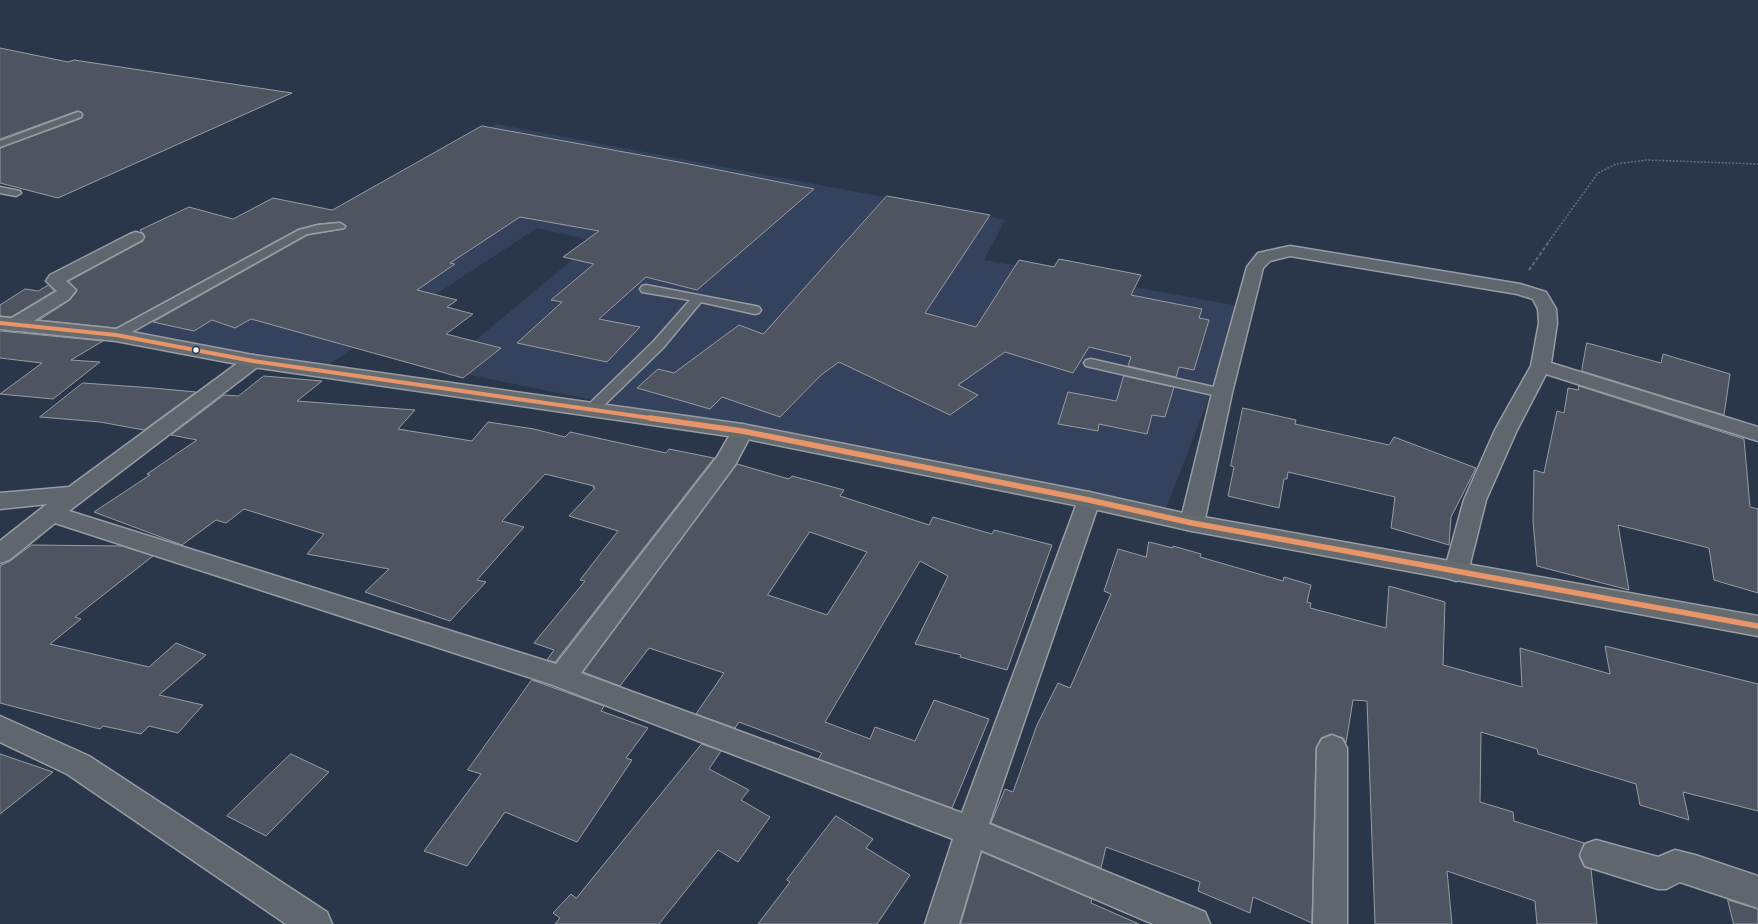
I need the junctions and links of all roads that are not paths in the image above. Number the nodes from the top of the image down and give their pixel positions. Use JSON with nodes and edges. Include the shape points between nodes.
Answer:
{"nodes":[{"id":1,"x":78,"y":114,"type":"dead end"},
{"id":2,"x":0,"y":144,"type":"edge"},
{"id":3,"x":0,"y":190,"type":"edge"},
{"id":4,"x":16,"y":193,"type":"dead end"},
{"id":5,"x":340,"y":226,"type":"dead end"},
{"id":6,"x":136,"y":237,"type":"dead end"},
{"id":7,"x":646,"y":288,"type":"dead end"},
{"id":8,"x":698,"y":298,"type":"junction"},
{"id":9,"x":755,"y":310,"type":"dead end"},
{"id":10,"x":7,"y":324,"type":"edge"},
{"id":11,"x":116,"y":335,"type":"junction"},
{"id":12,"x":253,"y":361,"type":"junction"},
{"id":13,"x":1091,"y":363,"type":"dead end"},
{"id":14,"x":1541,"y":366,"type":"junction"},
{"id":15,"x":1222,"y":393,"type":"junction"},
{"id":16,"x":591,"y":410,"type":"junction"},
{"id":17,"x":742,"y":431,"type":"junction"},
{"id":18,"x":1758,"y":434,"type":"edge"},
{"id":19,"x":75,"y":494,"type":"junction"},
{"id":20,"x":1089,"y":500,"type":"junction"},
{"id":21,"x":0,"y":501,"type":"edge"},
{"id":22,"x":51,"y":513,"type":"junction"},
{"id":23,"x":1192,"y":523,"type":"junction"},
{"id":24,"x":0,"y":554,"type":"edge"},
{"id":25,"x":1456,"y":572,"type":"junction"},
{"id":26,"x":1758,"y":626,"type":"edge"},
{"id":27,"x":562,"y":677,"type":"junction"},
{"id":28,"x":0,"y":728,"type":"edge"},
{"id":29,"x":1332,"y":748,"type":"dead end"},
{"id":30,"x":971,"y":831,"type":"junction"},
{"id":31,"x":1596,"y":854,"type":"dead end"},
{"id":32,"x":1758,"y":892,"type":"edge"},
{"id":33,"x":315,"y":924,"type":"edge"},
{"id":34,"x":942,"y":924,"type":"edge"},
{"id":35,"x":1193,"y":924,"type":"edge"},
{"id":36,"x":1330,"y":924,"type":"edge"}],
"edges":[{"from":1,"to":2,"type":"lane"},
{"from":3,"to":4,"type":"lane"},
{"from":5,"to":11,"type":"lane","via":[[303,232]]},
{"from":6,"to":10,"type":"street","via":[[56,279],[55,281],[66,290],[63,295]]},
{"from":7,"to":8,"type":"lane"},
{"from":8,"to":9,"type":"lane"},
{"from":8,"to":16,"type":"lane","via":[[658,345]]},
{"from":10,"to":11,"type":"main road"},
{"from":11,"to":12,"type":"main road"},
{"from":12,"to":16,"type":"main road"},
{"from":12,"to":19,"type":"street"},
{"from":13,"to":15,"type":"lane"},
{"from":14,"to":15,"type":"street","via":[[1548,323],[1547,310],[1540,296],[1520,289],[1290,252],[1264,257],[1255,267]]},
{"from":14,"to":18,"type":"street"},
{"from":14,"to":25,"type":"street","via":[[1506,430],[1475,500]]},
{"from":15,"to":23,"type":"street"},
{"from":16,"to":17,"type":"main road"},
{"from":17,"to":20,"type":"main road"},
{"from":17,"to":27,"type":"street","via":[[727,460]]},
{"from":19,"to":21,"type":"street"},
{"from":19,"to":22,"type":"street"},
{"from":20,"to":23,"type":"main road"},
{"from":20,"to":30,"type":"street"},
{"from":22,"to":24,"type":"street"},
{"from":22,"to":27,"type":"street"},
{"from":23,"to":25,"type":"main road"},
{"from":25,"to":26,"type":"main road"},
{"from":27,"to":30,"type":"street"},
{"from":28,"to":33,"type":"street","via":[[78,765]]},
{"from":29,"to":36,"type":"street"},
{"from":30,"to":34,"type":"street"},
{"from":30,"to":35,"type":"street"},
{"from":31,"to":32,"type":"street","via":[[1658,873],[1666,873],[1675,865]]}]}
